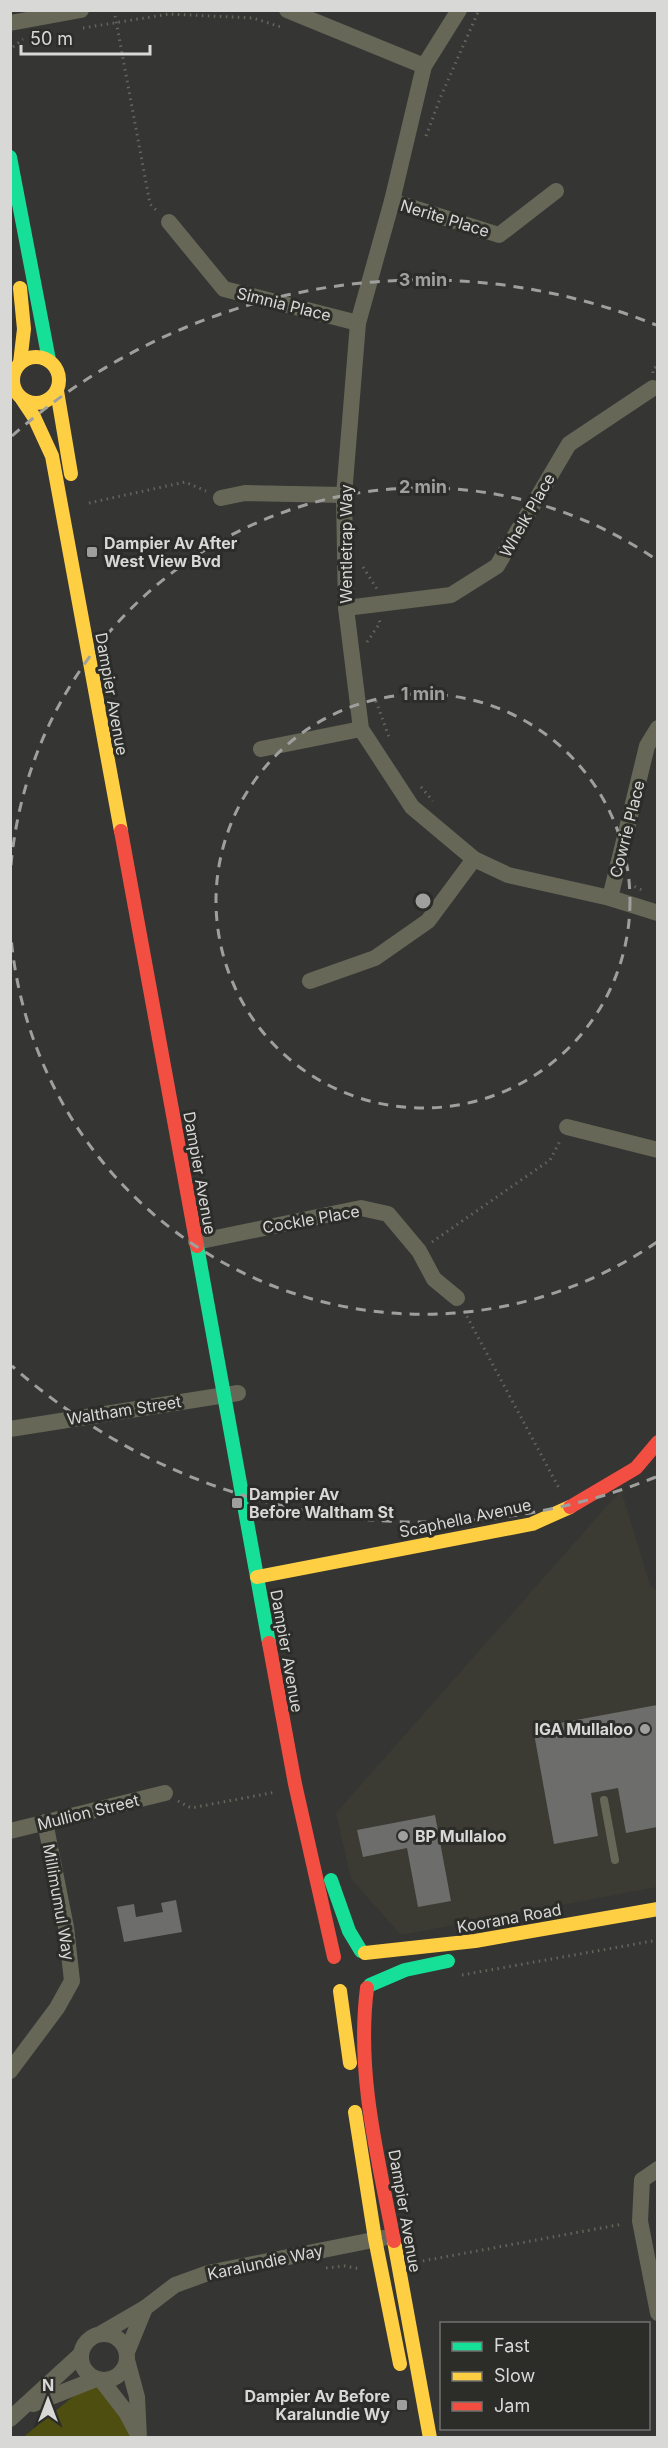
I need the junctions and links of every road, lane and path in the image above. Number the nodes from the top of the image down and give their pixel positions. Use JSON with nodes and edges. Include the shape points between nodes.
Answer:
{"nodes":[{"id":1,"x":81,"y":10,"type":"edge"},
{"id":2,"x":114,"y":10,"type":"edge"},
{"id":3,"x":287,"y":10,"type":"edge"},
{"id":4,"x":459,"y":10,"type":"edge"},
{"id":5,"x":479,"y":10,"type":"edge"},
{"id":6,"x":10,"y":23,"type":"edge"},
{"id":7,"x":116,"y":23,"type":"junction"},
{"id":8,"x":287,"y":29,"type":"dead end"},
{"id":9,"x":74,"y":30,"type":"dead end"},
{"id":10,"x":32,"y":38,"type":"dead end"},
{"id":11,"x":13,"y":48,"type":"dead end"},
{"id":12,"x":424,"y":66,"type":"junction"},
{"id":13,"x":423,"y":145,"type":"dead end"},
{"id":14,"x":10,"y":157,"type":"edge"},
{"id":15,"x":556,"y":191,"type":"dead end"},
{"id":16,"x":392,"y":201,"type":"junction"},
{"id":17,"x":169,"y":222,"type":"joint"},
{"id":18,"x":17,"y":270,"type":"dead end"},
{"id":19,"x":358,"y":323,"type":"junction"},
{"id":20,"x":49,"y":360,"type":"junction"},
{"id":21,"x":20,"y":363,"type":"junction"},
{"id":22,"x":12,"y":384,"type":"edge"},
{"id":23,"x":653,"y":388,"type":"dead end"},
{"id":24,"x":57,"y":391,"type":"junction"},
{"id":25,"x":22,"y":399,"type":"junction"},
{"id":26,"x":74,"y":492,"type":"dead end"},
{"id":27,"x":344,"y":495,"type":"junction"},
{"id":28,"x":221,"y":498,"type":"joint"},
{"id":29,"x":89,"y":502,"type":"dead end"},
{"id":30,"x":358,"y":560,"type":"dead end"},
{"id":31,"x":378,"y":604,"type":"junction"},
{"id":32,"x":346,"y":608,"type":"junction"},
{"id":33,"x":366,"y":643,"type":"dead end"},
{"id":34,"x":374,"y":696,"type":"dead end"},
{"id":35,"x":657,"y":728,"type":"edge"},
{"id":36,"x":362,"y":729,"type":"junction"},
{"id":37,"x":393,"y":748,"type":"dead end"},
{"id":38,"x":261,"y":749,"type":"dead end"},
{"id":39,"x":419,"y":785,"type":"dead end"},
{"id":40,"x":435,"y":803,"type":"dead end"},
{"id":41,"x":474,"y":860,"type":"junction"},
{"id":42,"x":614,"y":880,"type":"junction"},
{"id":43,"x":647,"y":893,"type":"dead end"},
{"id":44,"x":610,"y":898,"type":"junction"},
{"id":45,"x":657,"y":913,"type":"edge"},
{"id":46,"x":310,"y":981,"type":"dead end"},
{"id":47,"x":567,"y":1127,"type":"joint"},
{"id":48,"x":657,"y":1150,"type":"edge"},
{"id":49,"x":207,"y":1240,"type":"junction"},
{"id":50,"x":418,"y":1251,"type":"junction"},
{"id":51,"x":457,"y":1298,"type":"joint"},
{"id":52,"x":234,"y":1394,"type":"junction"},
{"id":53,"x":10,"y":1429,"type":"edge"},
{"id":54,"x":657,"y":1442,"type":"edge"},
{"id":55,"x":254,"y":1484,"type":"dead end"},
{"id":56,"x":569,"y":1508,"type":"junction"},
{"id":57,"x":267,"y":1579,"type":"junction"},
{"id":58,"x":165,"y":1792,"type":"joint"},
{"id":59,"x":276,"y":1792,"type":"dead end"},
{"id":60,"x":604,"y":1800,"type":"dead end"},
{"id":61,"x":45,"y":1822,"type":"junction"},
{"id":62,"x":10,"y":1831,"type":"edge"},
{"id":63,"x":615,"y":1860,"type":"dead end"},
{"id":64,"x":327,"y":1861,"type":"dead end"},
{"id":65,"x":657,"y":1909,"type":"edge"},
{"id":66,"x":657,"y":1940,"type":"edge"},
{"id":67,"x":462,"y":1959,"type":"dead end"},
{"id":68,"x":331,"y":1969,"type":"junction"},
{"id":69,"x":368,"y":1969,"type":"junction"},
{"id":70,"x":462,"y":1975,"type":"dead end"},
{"id":71,"x":340,"y":1991,"type":"junction"},
{"id":72,"x":10,"y":2071,"type":"edge"},
{"id":73,"x":351,"y":2079,"type":"dead end"},
{"id":74,"x":354,"y":2100,"type":"dead end"},
{"id":75,"x":657,"y":2169,"type":"edge"},
{"id":76,"x":640,"y":2221,"type":"junction"},
{"id":77,"x":393,"y":2236,"type":"junction"},
{"id":78,"x":375,"y":2239,"type":"junction"},
{"id":79,"x":325,"y":2268,"type":"dead end"},
{"id":80,"x":399,"y":2269,"type":"junction"},
{"id":81,"x":367,"y":2271,"type":"dead end"},
{"id":82,"x":145,"y":2308,"type":"junction"},
{"id":83,"x":657,"y":2313,"type":"edge"},
{"id":84,"x":102,"y":2333,"type":"junction"},
{"id":85,"x":80,"y":2355,"type":"junction"},
{"id":86,"x":127,"y":2356,"type":"junction"},
{"id":87,"x":401,"y":2373,"type":"dead end"},
{"id":88,"x":99,"y":2380,"type":"junction"},
{"id":89,"x":26,"y":2406,"type":"junction"},
{"id":90,"x":10,"y":2419,"type":"edge"},
{"id":91,"x":139,"y":2437,"type":"edge"},
{"id":92,"x":430,"y":2438,"type":"edge"}],
"edges":[{"from":1,"to":6,"type":"street"},
{"from":2,"to":7,"type":"path"},
{"from":3,"to":12,"type":"street"},
{"from":4,"to":12,"type":"street","name":"Wentletrap Way"},
{"from":5,"to":13,"type":"path"},
{"from":7,"to":8,"type":"path","via":[[169,14],[253,18]]},
{"from":7,"to":9,"type":"path"},
{"from":7,"to":17,"type":"path","via":[[150,204]]},
{"from":10,"to":11,"type":"path"},
{"from":12,"to":16,"type":"street","name":"Wentletrap Way"},
{"from":14,"to":20,"type":"main road"},
{"from":15,"to":16,"type":"street","name":"Nerite Place","via":[[499,235]]},
{"from":16,"to":19,"type":"street","name":"Wentletrap Way"},
{"from":17,"to":19,"type":"street","name":"Simnia Place","via":[[224,289]]},
{"from":18,"to":21,"type":"main road","via":[[24,316]]},
{"from":19,"to":27,"type":"street","name":"Wentletrap Way"},
{"from":20,"to":21,"type":"main road","via":[[36,356]]},
{"from":20,"to":24,"type":"main road","via":[[59,374]]},
{"from":21,"to":22,"type":"main road"},
{"from":22,"to":25,"type":"main road"},
{"from":23,"to":31,"type":"street","name":"Whelk Place","via":[[569,444],[497,566],[451,595]]},
{"from":24,"to":25,"type":"main road","via":[[44,402]]},
{"from":24,"to":26,"type":"main road"},
{"from":25,"to":49,"type":"main road","name":"Dampier Avenue","via":[[52,456]]},
{"from":27,"to":28,"type":"street","via":[[245,492]]},
{"from":27,"to":32,"type":"street","name":"Wentletrap Way"},
{"from":28,"to":29,"type":"path","via":[[185,482]]},
{"from":30,"to":31,"type":"path","via":[[377,589]]},
{"from":31,"to":32,"type":"street","name":"Whelk Place"},
{"from":31,"to":33,"type":"path","via":[[380,623]]},
{"from":32,"to":36,"type":"street","name":"Wentletrap Way"},
{"from":34,"to":37,"type":"path"},
{"from":35,"to":42,"type":"street","name":"Cowrie Place","via":[[647,746]]},
{"from":36,"to":38,"type":"street"},
{"from":36,"to":41,"type":"street","name":"Wentletrap Way","via":[[412,807]]},
{"from":39,"to":40,"type":"path"},
{"from":41,"to":44,"type":"street","name":"Wentletrap Way","via":[[508,875]]},
{"from":41,"to":46,"type":"street","via":[[428,921],[375,958]]},
{"from":42,"to":43,"type":"path"},
{"from":42,"to":44,"type":"street","name":"Cowrie Place"},
{"from":44,"to":45,"type":"street","name":"Wentletrap Way"},
{"from":47,"to":48,"type":"street"},
{"from":47,"to":50,"type":"path","via":[[550,1160]]},
{"from":49,"to":50,"type":"street","name":"Cockle Place","via":[[362,1208],[388,1214]]},
{"from":49,"to":52,"type":"main road","name":"Dampier Avenue"},
{"from":50,"to":51,"type":"street","name":"Cockle Place","via":[[434,1280]]},
{"from":51,"to":56,"type":"path"},
{"from":52,"to":53,"type":"street","name":"Waltham Street"},
{"from":52,"to":57,"type":"main road","name":"Dampier Avenue"},
{"from":54,"to":56,"type":"main road","name":"Scaphella Avenue","via":[[636,1468]]},
{"from":55,"to":57,"type":"main road","name":"Dampier Avenue"},
{"from":56,"to":57,"type":"main road","name":"Scaphella Avenue","via":[[532,1524]]},
{"from":57,"to":68,"type":"main road","name":"Dampier Avenue","via":[[295,1784]]},
{"from":58,"to":59,"type":"path","via":[[191,1808]]},
{"from":58,"to":61,"type":"street","name":"Mullion Street"},
{"from":60,"to":63,"type":"lane"},
{"from":61,"to":62,"type":"street","name":"Mullion Street"},
{"from":61,"to":72,"type":"street","name":"Millimumul Way","via":[[66,1927],[72,1981]]},
{"from":64,"to":69,"type":"main road","via":[[343,1915]]},
{"from":65,"to":69,"type":"main road","name":"Koorana Road","via":[[416,1950]]},
{"from":66,"to":70,"type":"path"},
{"from":67,"to":69,"type":"main road","name":"Koorana Road"},
{"from":68,"to":69,"type":"main road","via":[[347,1950]]},
{"from":68,"to":71,"type":"main road"},
{"from":69,"to":71,"type":"main road","via":[[354,1994]]},
{"from":69,"to":77,"type":"main road","name":"Dampier Avenue","via":[[363,2025],[365,2068]]},
{"from":71,"to":73,"type":"main road"},
{"from":74,"to":78,"type":"main road","name":"Dampier Avenue"},
{"from":75,"to":76,"type":"street","via":[[642,2180]]},
{"from":76,"to":80,"type":"path","via":[[419,2261]]},
{"from":76,"to":83,"type":"street"},
{"from":77,"to":78,"type":"street","name":"Karalundie Way"},
{"from":77,"to":80,"type":"main road","name":"Dampier Avenue"},
{"from":78,"to":82,"type":"street","name":"Karalundie Way","via":[[208,2272],[175,2285]]},
{"from":78,"to":87,"type":"main road","name":"Dampier Avenue"},
{"from":79,"to":81,"type":"path","via":[[345,2266]]},
{"from":80,"to":92,"type":"main road","name":"Dampier Avenue"},
{"from":82,"to":84,"type":"street","name":"Karalundie Way"},
{"from":82,"to":86,"type":"street"},
{"from":84,"to":85,"type":"street","via":[[85,2343]]},
{"from":84,"to":86,"type":"street","via":[[118,2338]]},
{"from":85,"to":88,"type":"street","via":[[87,2374]]},
{"from":85,"to":89,"type":"street"},
{"from":86,"to":88,"type":"street","via":[[122,2373],[110,2380]]},
{"from":86,"to":91,"type":"street","via":[[137,2397]]},
{"from":88,"to":89,"type":"street"},
{"from":88,"to":91,"type":"street","via":[[126,2412]]},
{"from":89,"to":90,"type":"street"}]}
